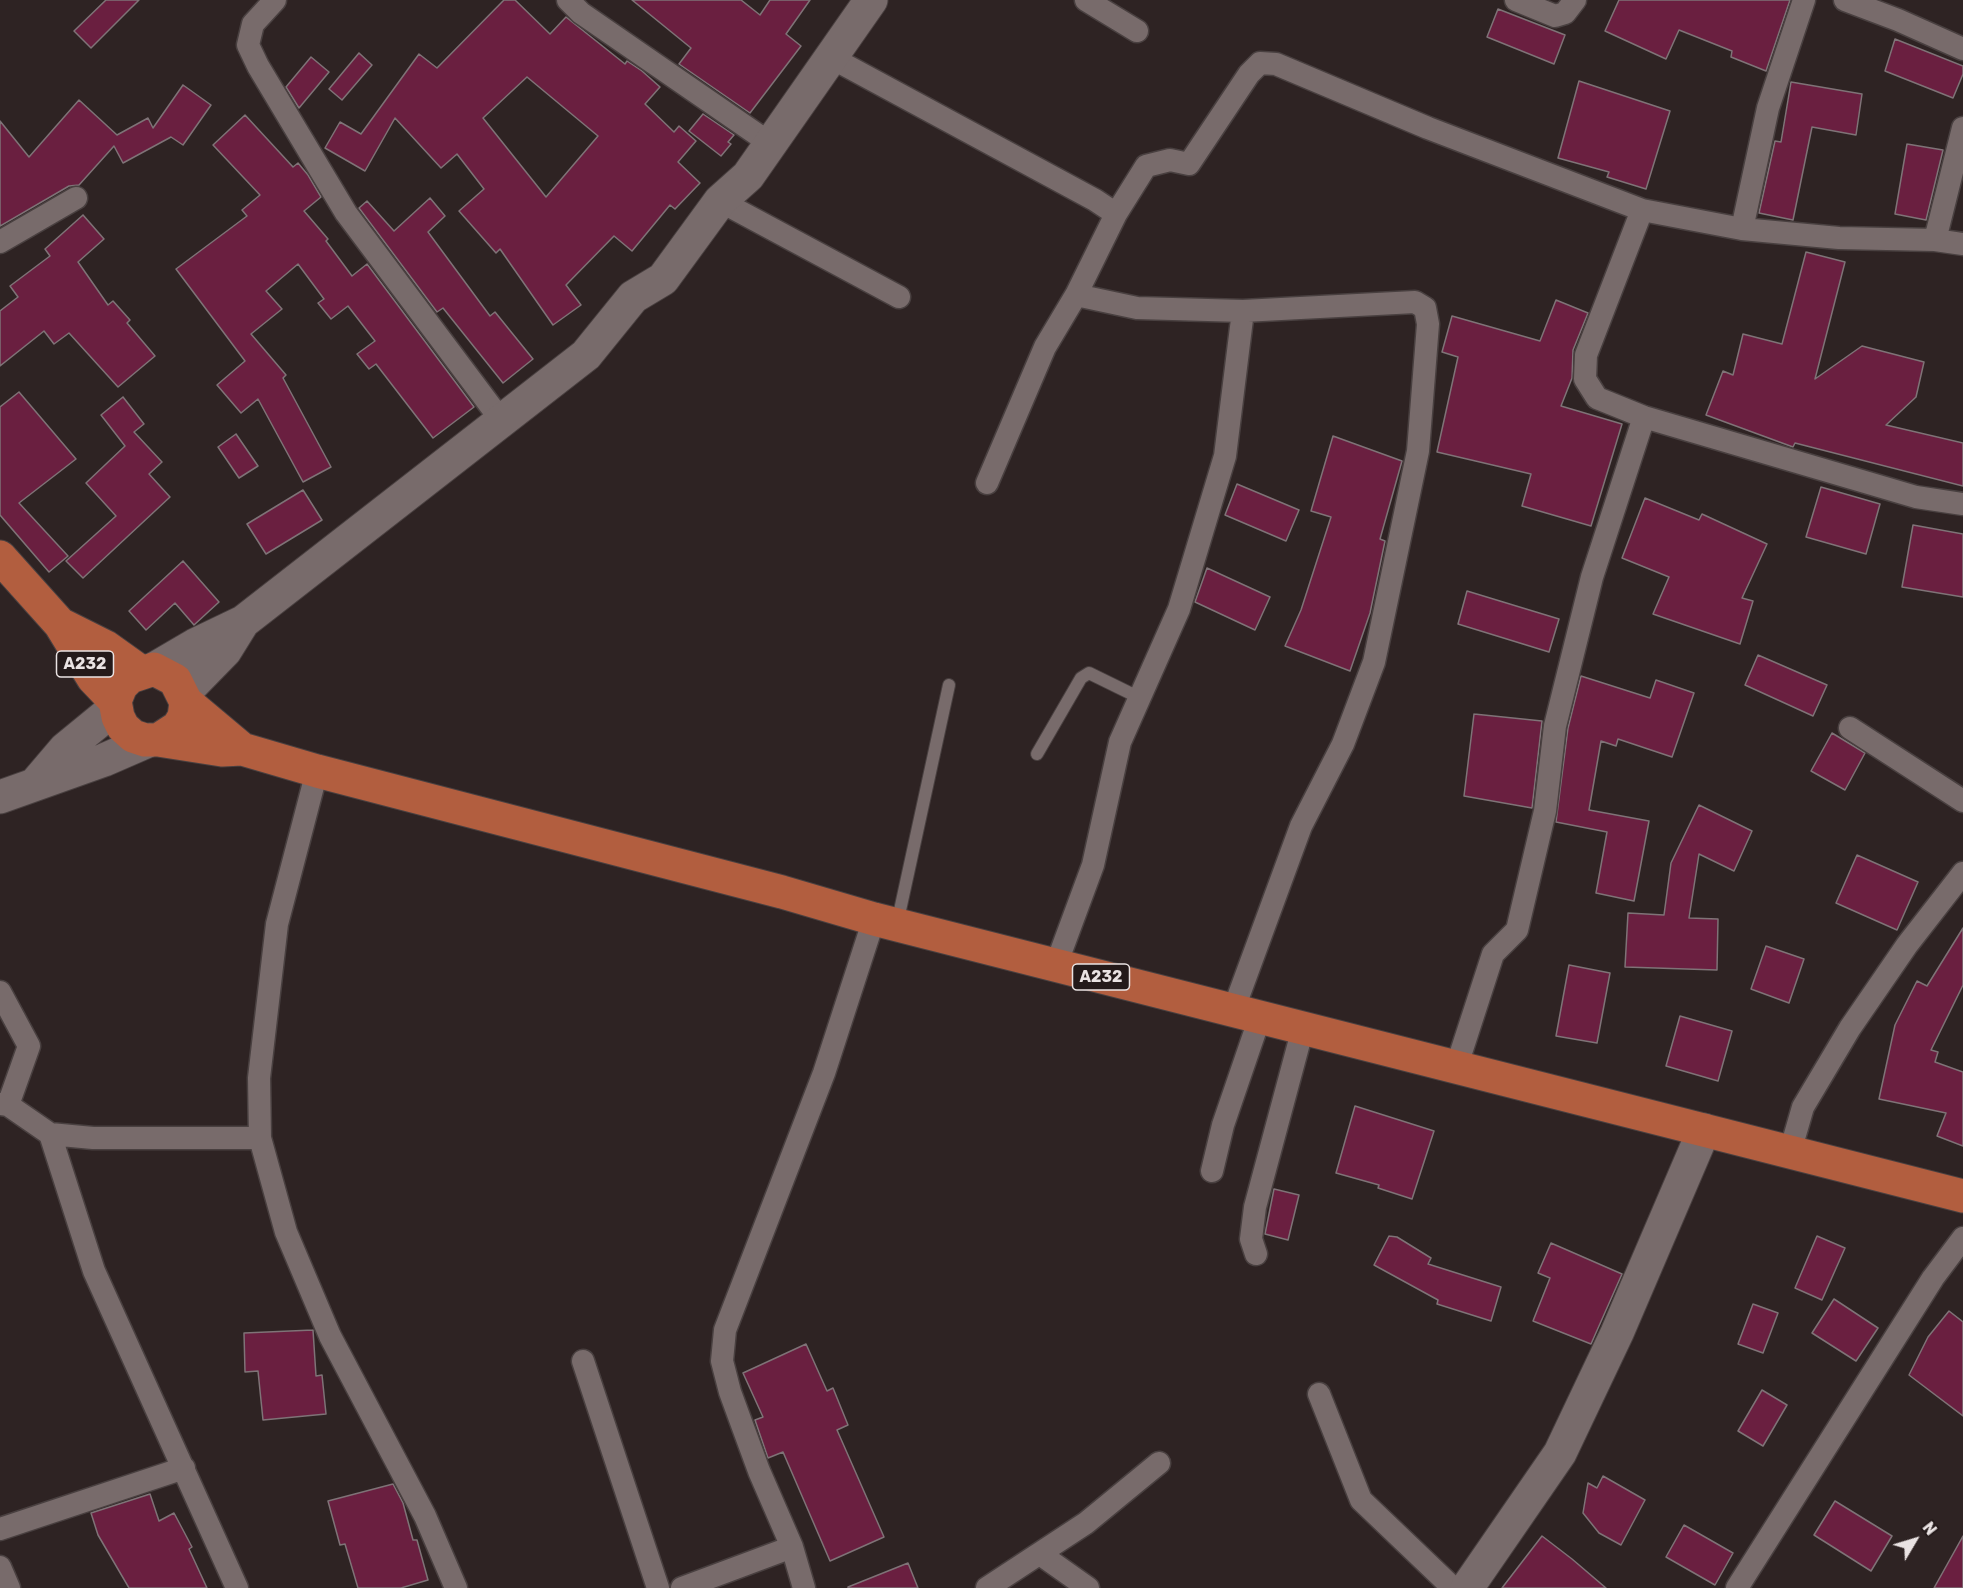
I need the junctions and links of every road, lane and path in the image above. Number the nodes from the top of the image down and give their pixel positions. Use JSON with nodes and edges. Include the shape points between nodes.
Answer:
{"nodes":[{"id":1,"x":274,"y":0,"type":"edge"},
{"id":2,"x":568,"y":0,"type":"edge"},
{"id":3,"x":871,"y":0,"type":"edge"},
{"id":4,"x":1086,"y":0,"type":"edge"},
{"id":5,"x":1515,"y":0,"type":"edge"},
{"id":6,"x":1575,"y":0,"type":"edge"},
{"id":7,"x":1804,"y":0,"type":"edge"},
{"id":8,"x":1845,"y":0,"type":"edge"},
{"id":9,"x":1137,"y":31,"type":"dead end"},
{"id":10,"x":1963,"y":49,"type":"edge"},
{"id":11,"x":832,"y":58,"type":"junction"},
{"id":12,"x":1963,"y":128,"type":"edge"},
{"id":13,"x":771,"y":144,"type":"junction"},
{"id":14,"x":76,"y":198,"type":"dead end"},
{"id":15,"x":720,"y":201,"type":"junction"},
{"id":16,"x":1642,"y":210,"type":"junction"},
{"id":17,"x":1116,"y":214,"type":"junction"},
{"id":18,"x":1742,"y":229,"type":"junction"},
{"id":19,"x":1935,"y":240,"type":"junction"},
{"id":20,"x":0,"y":242,"type":"edge"},
{"id":21,"x":1963,"y":244,"type":"edge"},
{"id":22,"x":1076,"y":295,"type":"junction"},
{"id":23,"x":899,"y":297,"type":"dead end"},
{"id":24,"x":1243,"y":311,"type":"junction"},
{"id":25,"x":1644,"y":417,"type":"junction"},
{"id":26,"x":501,"y":420,"type":"junction"},
{"id":27,"x":987,"y":483,"type":"dead end"},
{"id":28,"x":1963,"y":504,"type":"edge"},
{"id":29,"x":0,"y":557,"type":"edge"},
{"id":30,"x":243,"y":622,"type":"junction"},
{"id":31,"x":60,"y":624,"type":"junction"},
{"id":32,"x":147,"y":671,"type":"junction"},
{"id":33,"x":949,"y":685,"type":"dead end"},
{"id":34,"x":184,"y":698,"type":"junction"},
{"id":35,"x":1140,"y":698,"type":"junction"},
{"id":36,"x":115,"y":704,"type":"junction"},
{"id":37,"x":1850,"y":728,"type":"dead end"},
{"id":38,"x":154,"y":740,"type":"junction"},
{"id":39,"x":242,"y":748,"type":"junction"},
{"id":40,"x":1037,"y":754,"type":"dead end"},
{"id":41,"x":317,"y":771,"type":"junction"},
{"id":42,"x":35,"y":784,"type":"junction"},
{"id":43,"x":0,"y":797,"type":"edge"},
{"id":44,"x":1963,"y":801,"type":"edge"},
{"id":45,"x":1963,"y":873,"type":"edge"},
{"id":46,"x":885,"y":922,"type":"junction"},
{"id":47,"x":1056,"y":965,"type":"junction"},
{"id":48,"x":0,"y":992,"type":"edge"},
{"id":49,"x":1246,"y":1014,"type":"junction"},
{"id":50,"x":1303,"y":1028,"type":"junction"},
{"id":51,"x":1456,"y":1068,"type":"junction"},
{"id":52,"x":4,"y":1104,"type":"edge"},
{"id":53,"x":1704,"y":1130,"type":"junction"},
{"id":54,"x":50,"y":1134,"type":"junction"},
{"id":55,"x":260,"y":1138,"type":"junction"},
{"id":56,"x":1790,"y":1152,"type":"junction"},
{"id":57,"x":1212,"y":1171,"type":"dead end"},
{"id":58,"x":1963,"y":1196,"type":"edge"},
{"id":59,"x":1963,"y":1238,"type":"edge"},
{"id":60,"x":1256,"y":1254,"type":"dead end"},
{"id":61,"x":584,"y":1360,"type":"dead end"},
{"id":62,"x":1319,"y":1394,"type":"dead end"},
{"id":63,"x":1159,"y":1462,"type":"dead end"},
{"id":64,"x":184,"y":1468,"type":"junction"},
{"id":65,"x":0,"y":1529,"type":"edge"},
{"id":66,"x":792,"y":1547,"type":"junction"},
{"id":67,"x":1040,"y":1554,"type":"junction"},
{"id":68,"x":0,"y":1567,"type":"edge"},
{"id":69,"x":9,"y":1588,"type":"edge"},
{"id":70,"x":237,"y":1588,"type":"edge"},
{"id":71,"x":456,"y":1588,"type":"edge"},
{"id":72,"x":658,"y":1588,"type":"edge"},
{"id":73,"x":682,"y":1588,"type":"edge"},
{"id":74,"x":804,"y":1588,"type":"edge"},
{"id":75,"x":987,"y":1588,"type":"edge"},
{"id":76,"x":1088,"y":1588,"type":"edge"},
{"id":77,"x":1453,"y":1588,"type":"edge"},
{"id":78,"x":1467,"y":1588,"type":"edge"},
{"id":79,"x":1737,"y":1588,"type":"edge"}],
"edges":[{"from":1,"to":26,"type":"street","via":[[253,24],[248,45],[258,66],[345,213]]},
{"from":2,"to":13,"type":"street","via":[[581,13]]},
{"from":3,"to":11,"type":"main road"},
{"from":4,"to":9,"type":"street"},
{"from":5,"to":6,"type":"street","via":[[1555,16],[1565,13]]},
{"from":7,"to":18,"type":"street","via":[[1768,108]]},
{"from":8,"to":10,"type":"street"},
{"from":11,"to":13,"type":"main road"},
{"from":11,"to":17,"type":"street"},
{"from":12,"to":19,"type":"street"},
{"from":13,"to":15,"type":"main road","via":[[748,176]]},
{"from":14,"to":20,"type":"street"},
{"from":15,"to":23,"type":"street"},
{"from":15,"to":26,"type":"main road","via":[[663,279],[633,297],[586,355]]},
{"from":16,"to":17,"type":"street","via":[[1276,64],[1260,63],[1189,164],[1170,160],[1146,166]]},
{"from":16,"to":18,"type":"street"},
{"from":16,"to":25,"type":"street","via":[[1586,355],[1585,379],[1597,398]]},
{"from":17,"to":22,"type":"street"},
{"from":18,"to":19,"type":"street","via":[[1839,238]]},
{"from":19,"to":21,"type":"street"},
{"from":22,"to":24,"type":"street","via":[[1137,308]]},
{"from":22,"to":27,"type":"street","via":[[1046,347]]},
{"from":24,"to":35,"type":"street","via":[[1225,456],[1179,609]]},
{"from":24,"to":49,"type":"street","via":[[1415,302],[1425,308],[1428,324],[1419,451],[1374,662],[1343,744],[1301,826]]},
{"from":25,"to":28,"type":"street","via":[[1916,497]]},
{"from":25,"to":51,"type":"street","via":[[1592,577],[1555,726],[1545,812],[1517,930],[1493,954]]},
{"from":26,"to":30,"type":"main road"},
{"from":29,"to":31,"type":"main road","number":"A232"},
{"from":30,"to":32,"type":"main road"},
{"from":30,"to":34,"type":"main road","via":[[225,651]]},
{"from":31,"to":32,"type":"main road","number":"A232"},
{"from":31,"to":36,"type":"main road","number":"A232","via":[[93,678]]},
{"from":32,"to":34,"type":"main road","via":[[175,680]]},
{"from":32,"to":36,"type":"main road","via":[[130,677],[121,686]]},
{"from":33,"to":46,"type":"lane"},
{"from":34,"to":38,"type":"main road","via":[[184,717],[178,728]]},
{"from":34,"to":39,"type":"main road","number":"A232"},
{"from":35,"to":40,"type":"lane","via":[[1089,673],[1080,678]]},
{"from":35,"to":47,"type":"street","via":[[1120,742],[1093,865]]},
{"from":36,"to":38,"type":"main road","via":[[123,727],[133,736]]},
{"from":36,"to":42,"type":"main road","via":[[65,748]]},
{"from":37,"to":44,"type":"street"},
{"from":38,"to":39,"type":"main road","number":"A232","via":[[222,750]]},
{"from":38,"to":42,"type":"main road"},
{"from":39,"to":41,"type":"main road","number":"A232"},
{"from":41,"to":46,"type":"main road","number":"A232"},
{"from":41,"to":55,"type":"street","via":[[276,934],[259,1078]]},
{"from":42,"to":43,"type":"main road"},
{"from":45,"to":56,"type":"street","via":[[1850,1028],[1803,1107]]},
{"from":46,"to":47,"type":"main road","number":"A232"},
{"from":46,"to":66,"type":"street","via":[[725,1330],[722,1361],[730,1392]]},
{"from":47,"to":49,"type":"main road","number":"A232"},
{"from":48,"to":52,"type":"street","via":[[29,1046]]},
{"from":49,"to":50,"type":"main road","number":"A232"},
{"from":49,"to":57,"type":"street"},
{"from":50,"to":51,"type":"main road","number":"A232"},
{"from":50,"to":60,"type":"street","via":[[1255,1207],[1251,1239]]},
{"from":51,"to":53,"type":"main road","number":"A232"},
{"from":52,"to":54,"type":"street"},
{"from":53,"to":56,"type":"main road","number":"A232"},
{"from":53,"to":78,"type":"main road","via":[[1617,1333],[1560,1453]]},
{"from":54,"to":55,"type":"street","via":[[93,1138]]},
{"from":54,"to":64,"type":"street","via":[[94,1271]]},
{"from":55,"to":71,"type":"street","via":[[286,1232],[325,1326],[425,1516]]},
{"from":56,"to":58,"type":"main road","number":"A232"},
{"from":59,"to":79,"type":"street","via":[[1933,1278]]},
{"from":61,"to":72,"type":"street"},
{"from":62,"to":77,"type":"street","via":[[1361,1500]]},
{"from":63,"to":67,"type":"street","via":[[1086,1523]]},
{"from":64,"to":65,"type":"street"},
{"from":64,"to":70,"type":"street"},
{"from":66,"to":73,"type":"street"},
{"from":66,"to":74,"type":"street"},
{"from":67,"to":75,"type":"street"},
{"from":67,"to":76,"type":"street"},
{"from":68,"to":69,"type":"street"}]}
